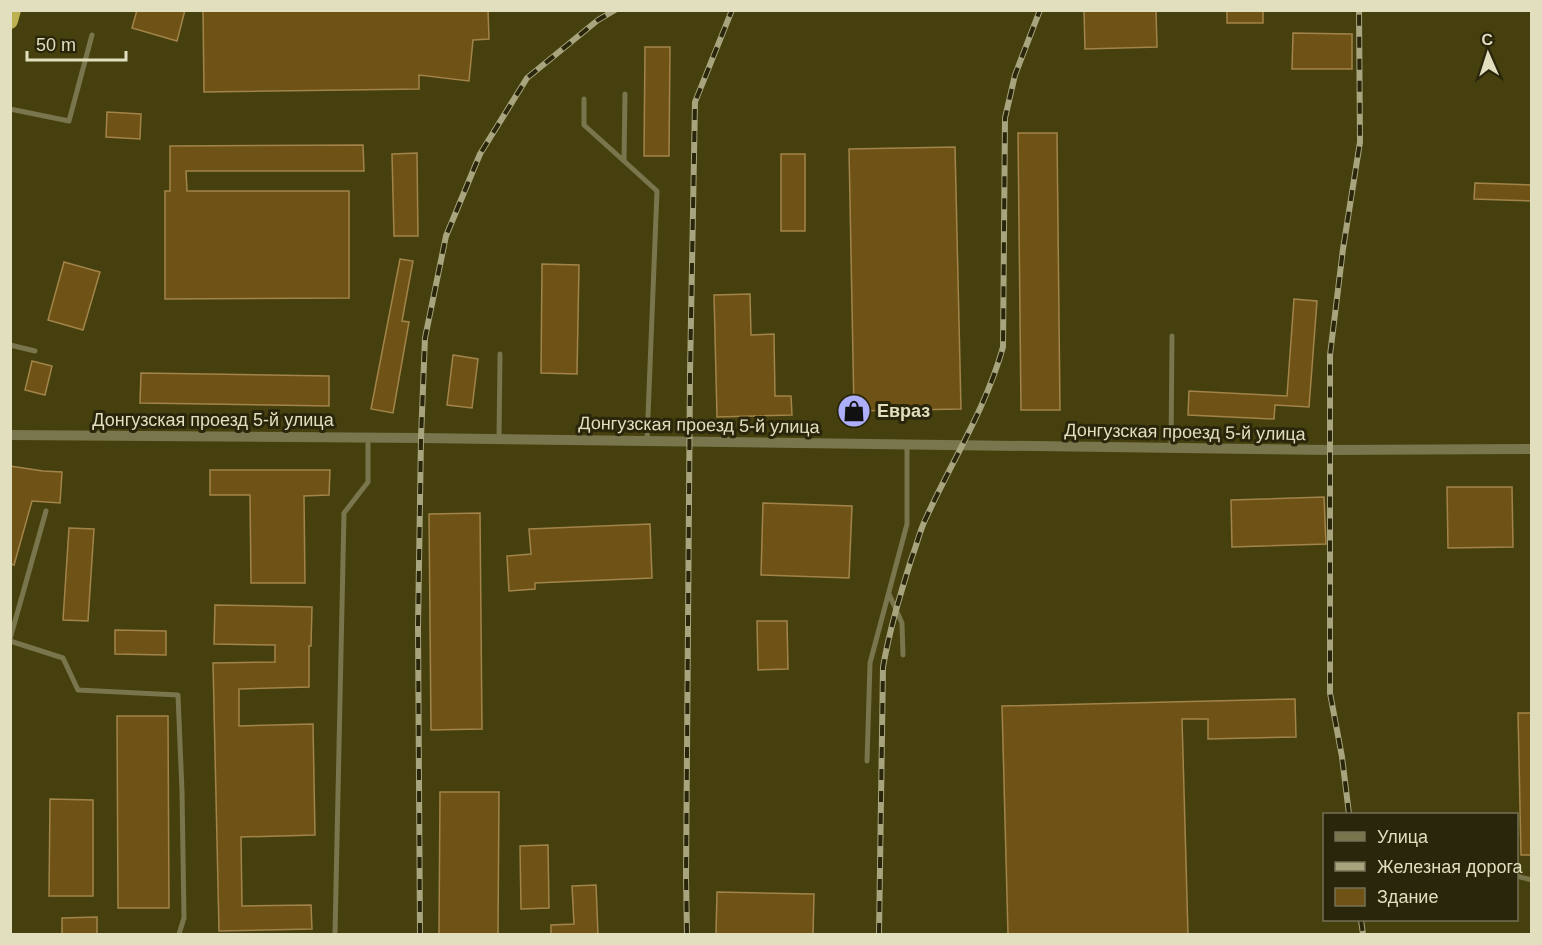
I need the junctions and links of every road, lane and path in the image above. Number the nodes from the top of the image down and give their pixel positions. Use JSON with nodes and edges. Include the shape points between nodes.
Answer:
{"nodes":[{"id":1,"x":14,"y":10,"type":"edge"},
{"id":2,"x":10,"y":21,"type":"edge"},
{"id":3,"x":92,"y":35,"type":"dead end"},
{"id":4,"x":625,"y":94,"type":"dead end"},
{"id":5,"x":584,"y":99,"type":"dead end"},
{"id":6,"x":10,"y":109,"type":"edge"},
{"id":7,"x":624,"y":161,"type":"junction"},
{"id":8,"x":1172,"y":336,"type":"dead end"},
{"id":9,"x":10,"y":345,"type":"edge"},
{"id":10,"x":34,"y":351,"type":"dead end"},
{"id":11,"x":500,"y":354,"type":"dead end"},
{"id":12,"x":10,"y":435,"type":"edge"},
{"id":13,"x":368,"y":438,"type":"junction"},
{"id":14,"x":498,"y":439,"type":"junction"},
{"id":15,"x":647,"y":441,"type":"junction"},
{"id":16,"x":907,"y":444,"type":"junction"},
{"id":17,"x":1171,"y":448,"type":"junction"},
{"id":18,"x":1532,"y":449,"type":"edge"},
{"id":19,"x":46,"y":511,"type":"dead end"},
{"id":20,"x":889,"y":594,"type":"junction"},
{"id":21,"x":10,"y":640,"type":"edge"},
{"id":22,"x":903,"y":655,"type":"dead end"},
{"id":23,"x":867,"y":760,"type":"dead end"},
{"id":24,"x":179,"y":934,"type":"edge"},
{"id":25,"x":335,"y":934,"type":"edge"}],
"edges":[{"from":1,"to":2,"type":"highway"},
{"from":3,"to":6,"type":"lane","via":[[69,121]]},
{"from":4,"to":7,"type":"lane"},
{"from":5,"to":7,"type":"lane","via":[[584,125]]},
{"from":7,"to":15,"type":"lane","via":[[657,191]]},
{"from":8,"to":17,"type":"lane"},
{"from":9,"to":10,"type":"lane"},
{"from":11,"to":14,"type":"lane"},
{"from":12,"to":13,"type":"street","name":"Донгузская проезд 5-й улица"},
{"from":13,"to":14,"type":"street","name":"Донгузская проезд 5-й улица"},
{"from":13,"to":25,"type":"lane","via":[[368,482],[344,513]]},
{"from":14,"to":15,"type":"street","name":"Донгузская проезд 5-й улица"},
{"from":15,"to":16,"type":"street","name":"Донгузская проезд 5-й улица"},
{"from":16,"to":17,"type":"street","name":"Донгузская проезд 5-й улица"},
{"from":16,"to":20,"type":"lane","via":[[907,524]]},
{"from":17,"to":18,"type":"street","name":"Донгузская проезд 5-й улица"},
{"from":19,"to":21,"type":"lane"},
{"from":20,"to":22,"type":"lane","via":[[902,622]]},
{"from":20,"to":23,"type":"lane","via":[[870,663]]},
{"from":21,"to":24,"type":"lane","via":[[63,658],[78,690],[178,694],[184,918]]}]}
